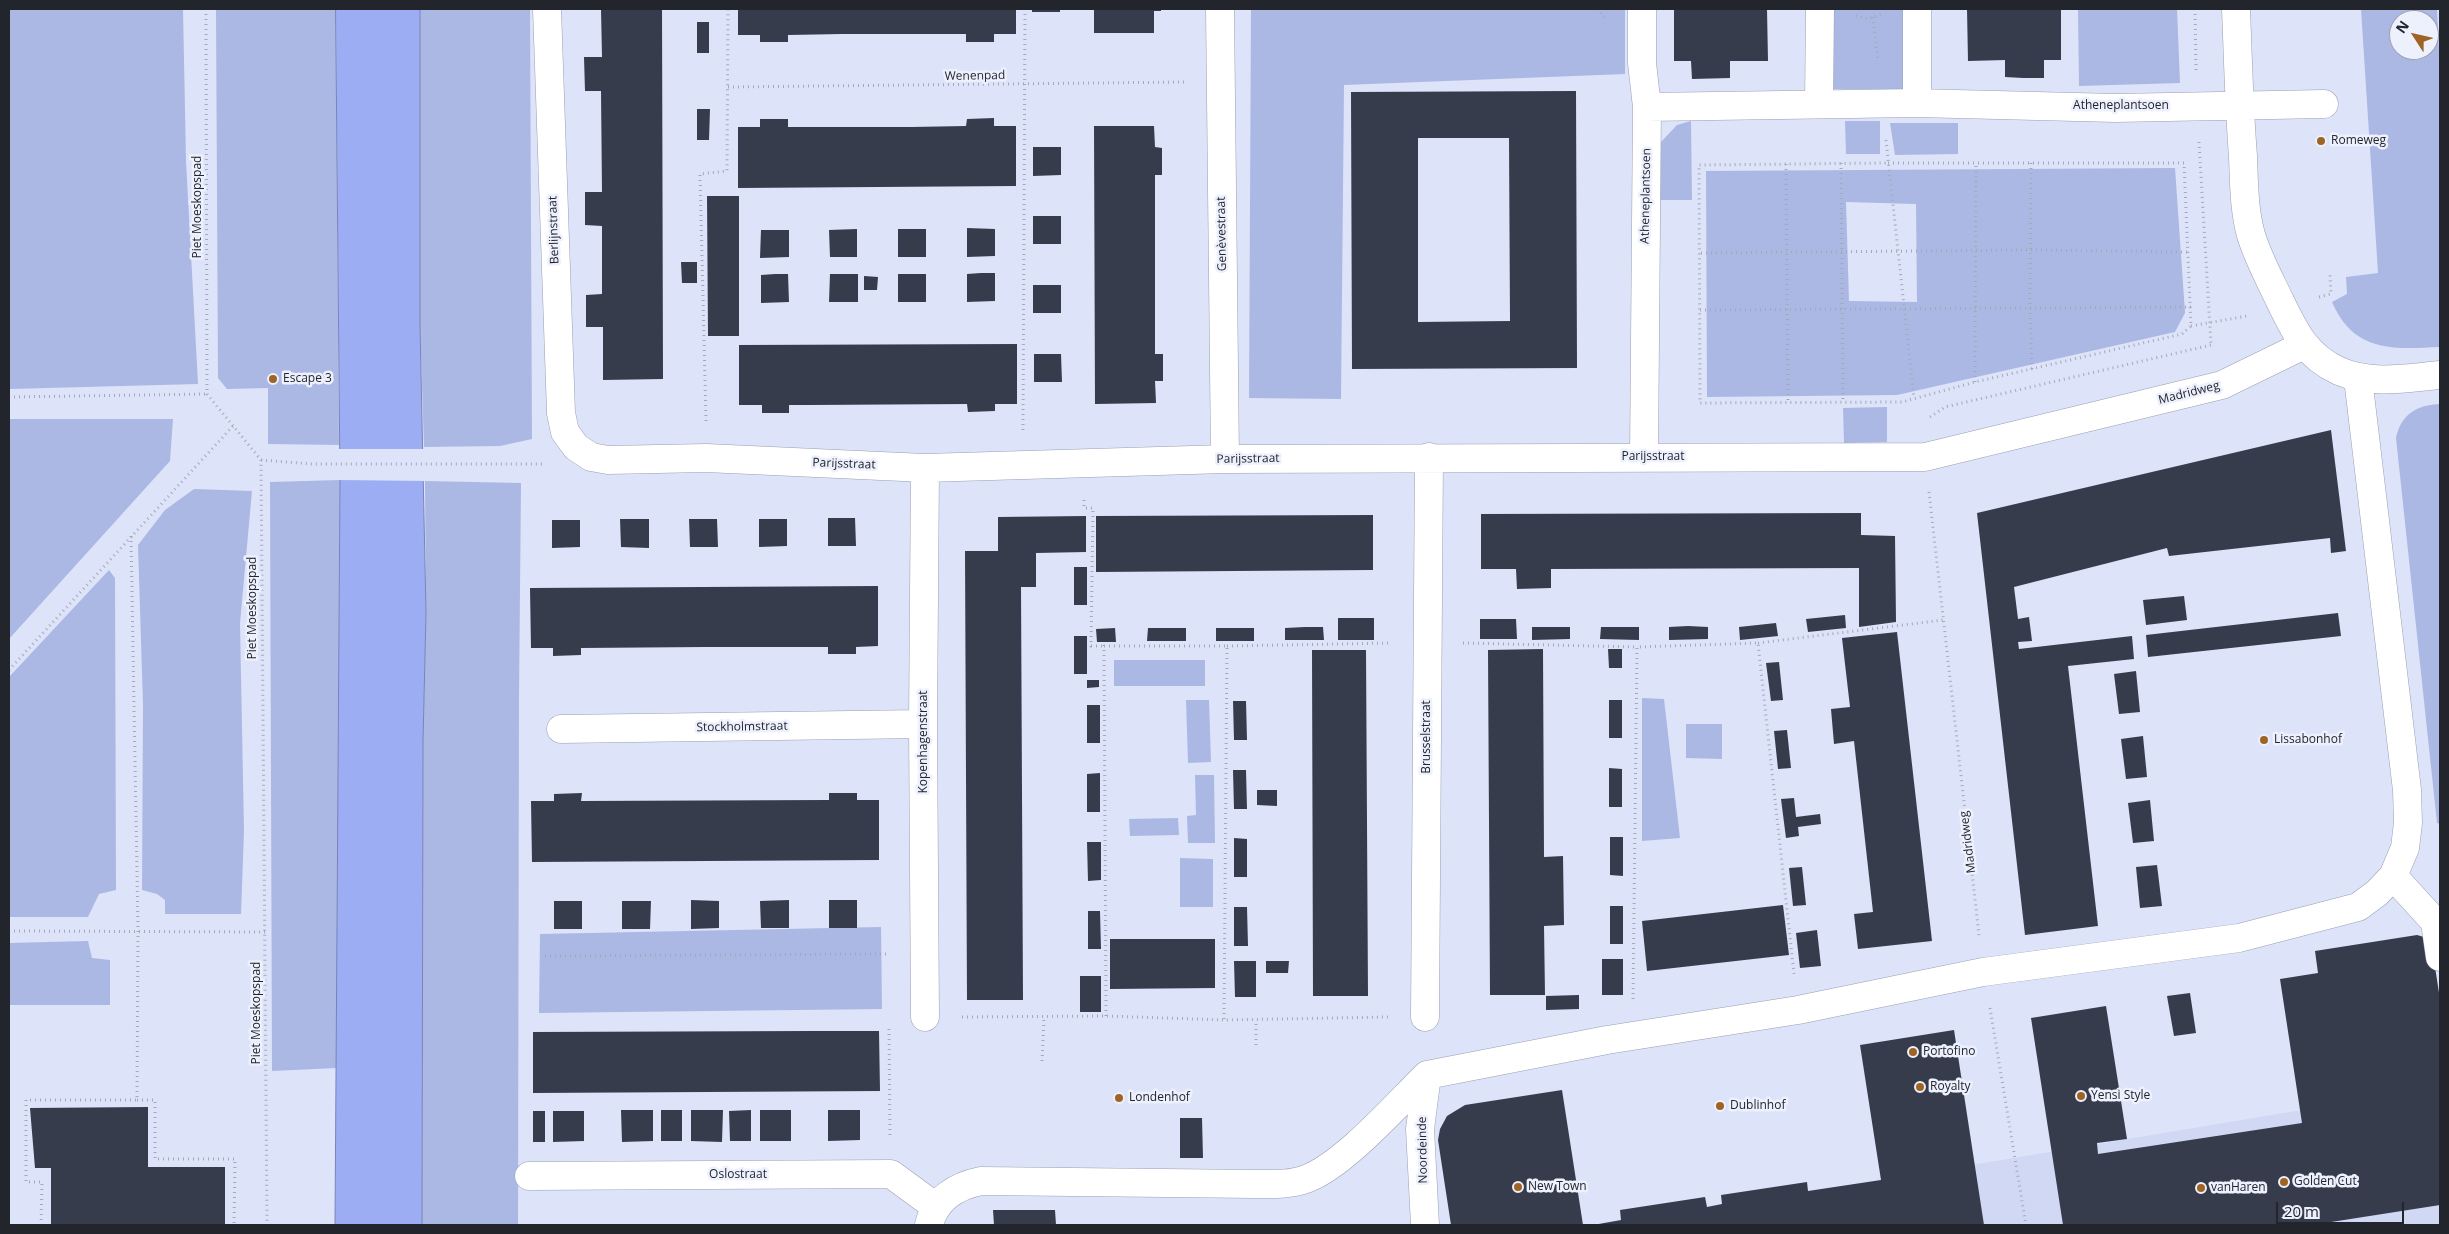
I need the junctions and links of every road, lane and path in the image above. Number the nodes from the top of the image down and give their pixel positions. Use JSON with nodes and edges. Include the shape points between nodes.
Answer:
{"nodes":[{"id":1,"x":206,"y":9,"type":"edge"},
{"id":2,"x":547,"y":9,"type":"edge"},
{"id":3,"x":728,"y":9,"type":"edge"},
{"id":4,"x":1025,"y":9,"type":"edge"},
{"id":5,"x":1220,"y":9,"type":"edge"},
{"id":6,"x":1642,"y":9,"type":"edge"},
{"id":7,"x":1820,"y":9,"type":"edge"},
{"id":8,"x":1917,"y":9,"type":"edge"},
{"id":9,"x":2195,"y":9,"type":"edge"},
{"id":10,"x":2236,"y":9,"type":"edge"},
{"id":11,"x":1873,"y":17,"type":"dead end"},
{"id":12,"x":1221,"y":81,"type":"junction"},
{"id":13,"x":1025,"y":85,"type":"junction"},
{"id":14,"x":728,"y":88,"type":"junction"},
{"id":15,"x":1917,"y":103,"type":"junction"},
{"id":16,"x":1820,"y":104,"type":"junction"},
{"id":17,"x":1884,"y":104,"type":"junction"},
{"id":18,"x":2324,"y":104,"type":"dead end"},
{"id":19,"x":2239,"y":105,"type":"junction"},
{"id":20,"x":2197,"y":106,"type":"junction"},
{"id":21,"x":1647,"y":107,"type":"junction"},
{"id":22,"x":1888,"y":163,"type":"junction"},
{"id":23,"x":2031,"y":163,"type":"junction"},
{"id":24,"x":1786,"y":164,"type":"junction"},
{"id":25,"x":1841,"y":164,"type":"junction"},
{"id":26,"x":1976,"y":164,"type":"junction"},
{"id":27,"x":2031,"y":250,"type":"junction"},
{"id":28,"x":1974,"y":251,"type":"junction"},
{"id":29,"x":1900,"y":252,"type":"junction"},
{"id":30,"x":2189,"y":252,"type":"junction"},
{"id":31,"x":1700,"y":253,"type":"junction"},
{"id":32,"x":1786,"y":253,"type":"junction"},
{"id":33,"x":1841,"y":253,"type":"junction"},
{"id":34,"x":2191,"y":307,"type":"junction"},
{"id":35,"x":1974,"y":308,"type":"junction"},
{"id":36,"x":2030,"y":309,"type":"junction"},
{"id":37,"x":1700,"y":310,"type":"junction"},
{"id":38,"x":1786,"y":310,"type":"junction"},
{"id":39,"x":1841,"y":310,"type":"junction"},
{"id":40,"x":1905,"y":310,"type":"junction"},
{"id":41,"x":2304,"y":345,"type":"junction"},
{"id":42,"x":2032,"y":371,"type":"junction"},
{"id":43,"x":2440,"y":375,"type":"edge"},
{"id":44,"x":2358,"y":378,"type":"junction"},
{"id":45,"x":1975,"y":382,"type":"junction"},
{"id":46,"x":207,"y":394,"type":"junction"},
{"id":47,"x":9,"y":397,"type":"edge"},
{"id":48,"x":1914,"y":398,"type":"junction"},
{"id":49,"x":1788,"y":403,"type":"junction"},
{"id":50,"x":1843,"y":403,"type":"junction"},
{"id":51,"x":233,"y":426,"type":"junction"},
{"id":52,"x":576,"y":447,"type":"junction"},
{"id":53,"x":1429,"y":457,"type":"junction"},
{"id":54,"x":1644,"y":457,"type":"junction"},
{"id":55,"x":1925,"y":457,"type":"junction"},
{"id":56,"x":706,"y":458,"type":"junction"},
{"id":57,"x":1225,"y":459,"type":"junction"},
{"id":58,"x":261,"y":460,"type":"junction"},
{"id":59,"x":1085,"y":463,"type":"junction"},
{"id":60,"x":1023,"y":465,"type":"junction"},
{"id":61,"x":925,"y":468,"type":"junction"},
{"id":62,"x":131,"y":536,"type":"junction"},
{"id":63,"x":1943,"y":620,"type":"junction"},
{"id":64,"x":1758,"y":642,"type":"junction"},
{"id":65,"x":1104,"y":646,"type":"junction"},
{"id":66,"x":9,"y":670,"type":"edge"},
{"id":67,"x":923,"y":724,"type":"junction"},
{"id":68,"x":560,"y":729,"type":"dead end"},
{"id":69,"x":2393,"y":876,"type":"junction"},
{"id":70,"x":9,"y":931,"type":"edge"},
{"id":71,"x":138,"y":931,"type":"junction"},
{"id":72,"x":265,"y":932,"type":"junction"},
{"id":73,"x":924,"y":954,"type":"junction"},
{"id":74,"x":545,"y":956,"type":"dead end"},
{"id":75,"x":2440,"y":957,"type":"edge"},
{"id":76,"x":1983,"y":972,"type":"junction"},
{"id":77,"x":1798,"y":1010,"type":"junction"},
{"id":78,"x":1106,"y":1016,"type":"junction"},
{"id":79,"x":925,"y":1017,"type":"junction"},
{"id":80,"x":1425,"y":1017,"type":"joint"},
{"id":81,"x":1044,"y":1018,"type":"junction"},
{"id":82,"x":1224,"y":1020,"type":"junction"},
{"id":83,"x":1256,"y":1020,"type":"junction"},
{"id":84,"x":1633,"y":1036,"type":"junction"},
{"id":85,"x":1256,"y":1045,"type":"dead end"},
{"id":86,"x":1042,"y":1061,"type":"dead end"},
{"id":87,"x":1427,"y":1075,"type":"junction"},
{"id":88,"x":136,"y":1100,"type":"junction"},
{"id":89,"x":890,"y":1174,"type":"junction"},
{"id":90,"x":529,"y":1176,"type":"dead end"},
{"id":91,"x":937,"y":1209,"type":"edge"},
{"id":92,"x":41,"y":1225,"type":"edge"},
{"id":93,"x":234,"y":1225,"type":"edge"},
{"id":94,"x":267,"y":1225,"type":"edge"},
{"id":95,"x":1425,"y":1225,"type":"edge"},
{"id":96,"x":2026,"y":1225,"type":"edge"}],
"edges":[{"from":1,"to":46,"type":"path","name":"Piet Moeskopspad"},
{"from":2,"to":52,"type":"street","name":"Berlijnstraat","via":[[561,413],[565,432]]},
{"from":3,"to":14,"type":"path"},
{"from":4,"to":13,"type":"path"},
{"from":5,"to":12,"type":"street","name":"Genèvestraat"},
{"from":6,"to":21,"type":"street","via":[[1642,63]]},
{"from":7,"to":16,"type":"street"},
{"from":8,"to":15,"type":"street"},
{"from":9,"to":20,"type":"path"},
{"from":10,"to":19,"type":"street"},
{"from":11,"to":17,"type":"path"},
{"from":12,"to":13,"type":"path","name":"Wenenpad"},
{"from":12,"to":57,"type":"street","name":"Genèvestraat"},
{"from":13,"to":14,"type":"path","name":"Wenenpad"},
{"from":13,"to":60,"type":"path"},
{"from":14,"to":56,"type":"path","via":[[727,171],[700,174]]},
{"from":15,"to":17,"type":"street","name":"Atheneplantsoen"},
{"from":15,"to":20,"type":"street","name":"Atheneplantsoen","via":[[2116,108]]},
{"from":16,"to":17,"type":"street","name":"Atheneplantsoen"},
{"from":16,"to":21,"type":"street","name":"Atheneplantsoen"},
{"from":17,"to":22,"type":"path"},
{"from":18,"to":19,"type":"street","name":"Atheneplantsoen"},
{"from":19,"to":20,"type":"street","name":"Atheneplantsoen"},
{"from":19,"to":41,"type":"street","via":[[2246,210],[2252,236],[2292,328]]},
{"from":20,"to":55,"type":"path","name":"Madridweg","via":[[2211,345],[1945,407],[1936,411],[1925,426]]},
{"from":21,"to":54,"type":"street","name":"Atheneplantsoen"},
{"from":22,"to":25,"type":"path"},
{"from":22,"to":26,"type":"path"},
{"from":22,"to":29,"type":"path"},
{"from":23,"to":26,"type":"path"},
{"from":23,"to":27,"type":"path"},
{"from":23,"to":30,"type":"path","via":[[2184,163]]},
{"from":24,"to":25,"type":"path"},
{"from":24,"to":31,"type":"path","via":[[1699,165]]},
{"from":24,"to":32,"type":"path"},
{"from":25,"to":33,"type":"path"},
{"from":26,"to":28,"type":"path"},
{"from":27,"to":28,"type":"path"},
{"from":27,"to":30,"type":"path"},
{"from":27,"to":36,"type":"path"},
{"from":28,"to":29,"type":"path"},
{"from":28,"to":35,"type":"path"},
{"from":29,"to":33,"type":"path"},
{"from":29,"to":40,"type":"path"},
{"from":30,"to":34,"type":"path"},
{"from":31,"to":32,"type":"path"},
{"from":31,"to":37,"type":"path"},
{"from":32,"to":33,"type":"path"},
{"from":32,"to":38,"type":"path"},
{"from":33,"to":39,"type":"path"},
{"from":34,"to":36,"type":"path"},
{"from":34,"to":42,"type":"path","via":[[2191,326],[2182,334]]},
{"from":35,"to":36,"type":"path"},
{"from":35,"to":40,"type":"path"},
{"from":35,"to":45,"type":"path"},
{"from":36,"to":42,"type":"path"},
{"from":37,"to":38,"type":"path"},
{"from":37,"to":49,"type":"path","via":[[1700,403]]},
{"from":38,"to":39,"type":"path"},
{"from":38,"to":49,"type":"path"},
{"from":39,"to":40,"type":"path"},
{"from":39,"to":50,"type":"path"},
{"from":40,"to":48,"type":"path"},
{"from":41,"to":44,"type":"street","via":[[2322,362]]},
{"from":41,"to":55,"type":"street","name":"Madridweg","via":[[2222,385]]},
{"from":42,"to":45,"type":"path"},
{"from":43,"to":44,"type":"street","via":[[2378,380]]},
{"from":44,"to":69,"type":"street","via":[[2407,790],[2405,848]]},
{"from":45,"to":48,"type":"path"},
{"from":46,"to":47,"type":"path"},
{"from":46,"to":51,"type":"path"},
{"from":48,"to":50,"type":"path","via":[[1902,402]]},
{"from":49,"to":50,"type":"path"},
{"from":51,"to":58,"type":"path"},
{"from":51,"to":62,"type":"path"},
{"from":52,"to":56,"type":"street","name":"Parijsstraat","via":[[591,457],[608,460]]},
{"from":52,"to":58,"type":"path","via":[[546,464],[312,464]]},
{"from":53,"to":54,"type":"street","name":"Parijsstraat"},
{"from":53,"to":57,"type":"street","name":"Parijsstraat"},
{"from":53,"to":80,"type":"street","name":"Brusselstraat"},
{"from":54,"to":55,"type":"street","name":"Parijsstraat"},
{"from":55,"to":63,"type":"path","name":"Madridweg"},
{"from":56,"to":61,"type":"street","name":"Parijsstraat"},
{"from":57,"to":59,"type":"street","name":"Parijsstraat"},
{"from":58,"to":72,"type":"path","name":"Piet Moeskopspad"},
{"from":59,"to":60,"type":"street","name":"Parijsstraat"},
{"from":59,"to":65,"type":"path","via":[[1084,508],[1093,508],[1091,646]]},
{"from":60,"to":61,"type":"street","name":"Parijsstraat"},
{"from":61,"to":67,"type":"street","name":"Kopenhagenstraat"},
{"from":62,"to":66,"type":"path"},
{"from":62,"to":71,"type":"path"},
{"from":63,"to":64,"type":"path"},
{"from":63,"to":76,"type":"path","name":"Madridweg"},
{"from":64,"to":77,"type":"path"},
{"from":64,"to":84,"type":"path","via":[[1638,647]]},
{"from":65,"to":78,"type":"path"},
{"from":65,"to":82,"type":"path","via":[[1227,646]]},
{"from":67,"to":68,"type":"street","name":"Stockholmstraat"},
{"from":67,"to":73,"type":"street","name":"Kopenhagenstraat"},
{"from":69,"to":75,"type":"street","via":[[2435,922]]},
{"from":69,"to":76,"type":"street","via":[[2358,907],[2240,938]]},
{"from":70,"to":71,"type":"path"},
{"from":71,"to":72,"type":"path"},
{"from":71,"to":88,"type":"path"},
{"from":72,"to":94,"type":"path","name":"Piet Moeskopspad"},
{"from":73,"to":74,"type":"path"},
{"from":73,"to":79,"type":"street","name":"Kopenhagenstraat"},
{"from":76,"to":77,"type":"street"},
{"from":76,"to":96,"type":"path","name":"Madridweg"},
{"from":77,"to":84,"type":"street"},
{"from":78,"to":81,"type":"path"},
{"from":78,"to":82,"type":"path"},
{"from":79,"to":81,"type":"path"},
{"from":79,"to":89,"type":"path","via":[[889,1018]]},
{"from":80,"to":83,"type":"path"},
{"from":81,"to":86,"type":"path"},
{"from":82,"to":83,"type":"path"},
{"from":83,"to":85,"type":"path"},
{"from":84,"to":87,"type":"street"},
{"from":87,"to":91,"type":"street","via":[[1344,1155],[1326,1169],[1304,1179],[1282,1184],[981,1181],[966,1184]]},
{"from":87,"to":95,"type":"street","name":"Noordeinde","via":[[1420,1129]]},
{"from":88,"to":92,"type":"path","via":[[26,1100],[26,1182],[42,1182]]},
{"from":88,"to":93,"type":"path","via":[[156,1100],[155,1159],[235,1159]]},
{"from":89,"to":90,"type":"street","name":"Oslostraat"},
{"from":89,"to":91,"type":"street"}]}
